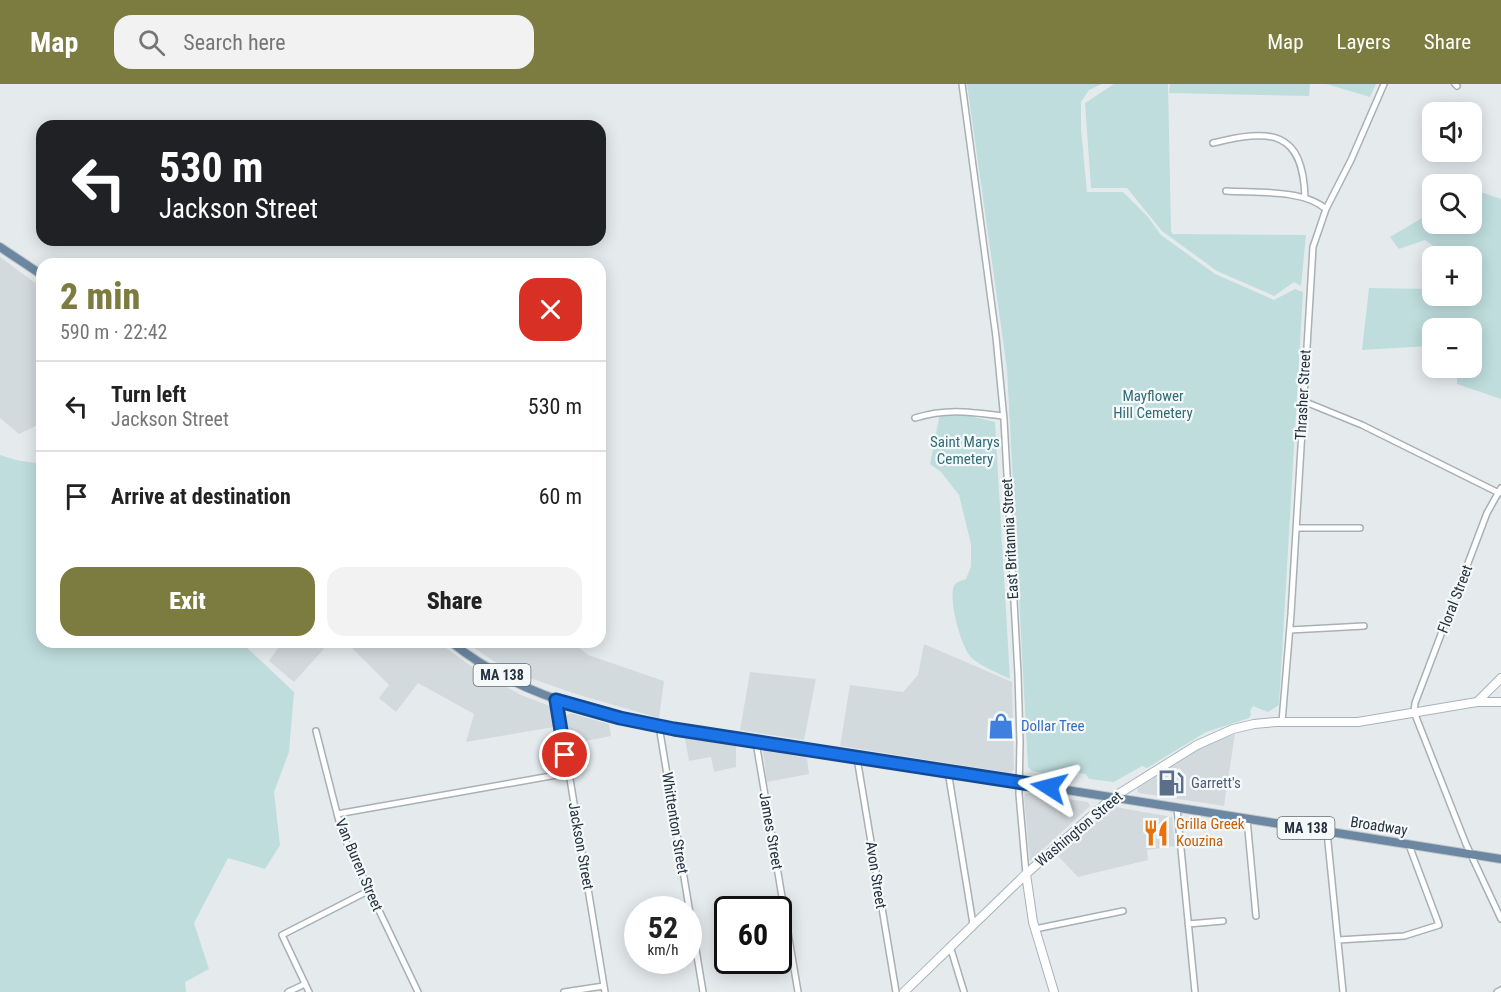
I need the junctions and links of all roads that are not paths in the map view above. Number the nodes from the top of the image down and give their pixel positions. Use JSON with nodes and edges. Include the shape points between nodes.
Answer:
{"nodes":[{"id":1,"x":962,"y":84,"type":"edge"},
{"id":2,"x":1384,"y":84,"type":"edge"},
{"id":3,"x":1213,"y":143,"type":"dead end"},
{"id":4,"x":1226,"y":191,"type":"dead end"},
{"id":5,"x":1305,"y":198,"type":"junction"},
{"id":6,"x":1326,"y":208,"type":"junction"},
{"id":7,"x":0,"y":247,"type":"edge"},
{"id":8,"x":36,"y":271,"type":"edge"},
{"id":9,"x":1303,"y":401,"type":"junction"},
{"id":10,"x":1004,"y":416,"type":"junction"},
{"id":11,"x":915,"y":418,"type":"dead end"},
{"id":12,"x":1500,"y":491,"type":"edge"},
{"id":13,"x":1296,"y":528,"type":"junction"},
{"id":14,"x":1360,"y":528,"type":"dead end"},
{"id":15,"x":1364,"y":626,"type":"dead end"},
{"id":16,"x":1290,"y":630,"type":"junction"},
{"id":17,"x":459,"y":648,"type":"edge"},
{"id":18,"x":1501,"y":678,"type":"edge"},
{"id":19,"x":556,"y":700,"type":"junction"},
{"id":20,"x":1477,"y":702,"type":"junction"},
{"id":21,"x":1501,"y":702,"type":"edge"},
{"id":22,"x":1414,"y":712,"type":"junction"},
{"id":23,"x":1282,"y":722,"type":"junction"},
{"id":24,"x":659,"y":726,"type":"junction"},
{"id":25,"x":316,"y":731,"type":"dead end"},
{"id":26,"x":756,"y":742,"type":"junction"},
{"id":27,"x":857,"y":758,"type":"junction"},
{"id":28,"x":948,"y":771,"type":"junction"},
{"id":29,"x":568,"y":773,"type":"junction"},
{"id":30,"x":1019,"y":783,"type":"junction"},
{"id":31,"x":1112,"y":798,"type":"junction"},
{"id":32,"x":1177,"y":808,"type":"junction"},
{"id":33,"x":337,"y":814,"type":"junction"},
{"id":34,"x":1247,"y":819,"type":"junction"},
{"id":35,"x":1327,"y":832,"type":"junction"},
{"id":36,"x":1409,"y":844,"type":"junction"},
{"id":37,"x":1471,"y":854,"type":"junction"},
{"id":38,"x":1501,"y":859,"type":"edge"},
{"id":39,"x":1026,"y":874,"type":"junction"},
{"id":40,"x":368,"y":891,"type":"junction"},
{"id":41,"x":1123,"y":911,"type":"dead end"},
{"id":42,"x":1256,"y":916,"type":"dead end"},
{"id":43,"x":1501,"y":919,"type":"edge"},
{"id":44,"x":1223,"y":921,"type":"dead end"},
{"id":45,"x":973,"y":924,"type":"junction"},
{"id":46,"x":1188,"y":924,"type":"junction"},
{"id":47,"x":1035,"y":930,"type":"junction"},
{"id":48,"x":1338,"y":940,"type":"junction"},
{"id":49,"x":950,"y":946,"type":"junction"},
{"id":50,"x":305,"y":984,"type":"junction"},
{"id":51,"x":605,"y":989,"type":"edge"},
{"id":52,"x":908,"y":990,"type":"edge"},
{"id":53,"x":288,"y":992,"type":"edge"},
{"id":54,"x":309,"y":992,"type":"edge"},
{"id":55,"x":418,"y":992,"type":"edge"},
{"id":56,"x":564,"y":992,"type":"edge"},
{"id":57,"x":703,"y":992,"type":"edge"},
{"id":58,"x":798,"y":992,"type":"edge"},
{"id":59,"x":896,"y":992,"type":"edge"},
{"id":60,"x":964,"y":992,"type":"edge"},
{"id":61,"x":1054,"y":992,"type":"edge"},
{"id":62,"x":1195,"y":992,"type":"edge"},
{"id":63,"x":1343,"y":992,"type":"edge"}],
"edges":[{"from":1,"to":10,"type":"street","name":"East Britannia Street"},
{"from":2,"to":6,"type":"street","name":"Thrasher Street"},
{"from":3,"to":5,"type":"street","via":[[1253,136],[1280,140],[1300,160]]},
{"from":4,"to":5,"type":"street"},
{"from":5,"to":6,"type":"street"},
{"from":6,"to":9,"type":"street","name":"Thrasher Street","via":[[1312,255]]},
{"from":7,"to":8,"type":"main road"},
{"from":9,"to":12,"type":"street"},
{"from":9,"to":13,"type":"street","name":"Thrasher Street"},
{"from":10,"to":11,"type":"street","via":[[949,411]]},
{"from":10,"to":30,"type":"street","name":"East Britannia Street","via":[[1018,674]]},
{"from":12,"to":22,"type":"street","name":"Floral Street","via":[[1487,513]]},
{"from":13,"to":14,"type":"street"},
{"from":13,"to":16,"type":"street","name":"Thrasher Street"},
{"from":15,"to":16,"type":"street"},
{"from":16,"to":23,"type":"street","name":"Thrasher Street"},
{"from":17,"to":19,"type":"main road","name":"Broadway","number":"MA 138","via":[[510,680]]},
{"from":18,"to":20,"type":"street"},
{"from":19,"to":24,"type":"main road","name":"Broadway","number":"MA 138"},
{"from":19,"to":29,"type":"street","name":"Jackson Street"},
{"from":20,"to":21,"type":"street","name":"Washington Street"},
{"from":20,"to":22,"type":"street","name":"Washington Street"},
{"from":22,"to":23,"type":"street","name":"Washington Street","via":[[1358,722]]},
{"from":22,"to":37,"type":"street"},
{"from":23,"to":31,"type":"street","name":"Washington Street","via":[[1246,725],[1197,744]]},
{"from":24,"to":26,"type":"main road","name":"Broadway","number":"MA 138"},
{"from":24,"to":57,"type":"street","name":"Whittenton Street"},
{"from":25,"to":33,"type":"street","name":"Van Buren Street"},
{"from":26,"to":27,"type":"main road","name":"Broadway","number":"MA 138"},
{"from":26,"to":58,"type":"street","name":"James Street"},
{"from":27,"to":28,"type":"main road","name":"Broadway","number":"MA 138"},
{"from":27,"to":59,"type":"street","name":"Avon Street"},
{"from":28,"to":30,"type":"main road","name":"Broadway","number":"MA 138"},
{"from":28,"to":45,"type":"street"},
{"from":29,"to":33,"type":"street"},
{"from":29,"to":51,"type":"street","name":"Jackson Street"},
{"from":30,"to":31,"type":"main road","name":"Broadway","number":"MA 138"},
{"from":30,"to":39,"type":"street","name":"East Britannia Street"},
{"from":31,"to":32,"type":"main road","name":"Broadway","number":"MA 138"},
{"from":31,"to":39,"type":"street","name":"Washington Street"},
{"from":32,"to":34,"type":"main road","name":"Broadway","number":"MA 138"},
{"from":32,"to":46,"type":"street"},
{"from":33,"to":40,"type":"street","name":"Van Buren Street"},
{"from":34,"to":35,"type":"main road","name":"Broadway","number":"MA 138"},
{"from":34,"to":42,"type":"street"},
{"from":35,"to":36,"type":"main road","name":"Broadway","number":"MA 138"},
{"from":35,"to":48,"type":"street"},
{"from":36,"to":37,"type":"main road","name":"Broadway","number":"MA 138"},
{"from":36,"to":48,"type":"street","via":[[1439,925],[1404,936]]},
{"from":37,"to":38,"type":"main road","name":"Broadway","number":"MA 138"},
{"from":37,"to":43,"type":"street"},
{"from":39,"to":45,"type":"street","name":"Washington Street"},
{"from":39,"to":47,"type":"street","name":"East Britannia Street"},
{"from":40,"to":50,"type":"street","via":[[282,935]]},
{"from":40,"to":55,"type":"street","name":"Van Buren Street"},
{"from":41,"to":47,"type":"street"},
{"from":44,"to":46,"type":"street"},
{"from":45,"to":49,"type":"street","name":"Washington Street"},
{"from":46,"to":62,"type":"street"},
{"from":47,"to":61,"type":"street","name":"East Britannia Street"},
{"from":48,"to":63,"type":"street"},
{"from":49,"to":52,"type":"street","name":"Washington Street"},
{"from":49,"to":60,"type":"street"},
{"from":50,"to":53,"type":"street"},
{"from":50,"to":54,"type":"street"},
{"from":51,"to":56,"type":"street"}]}
